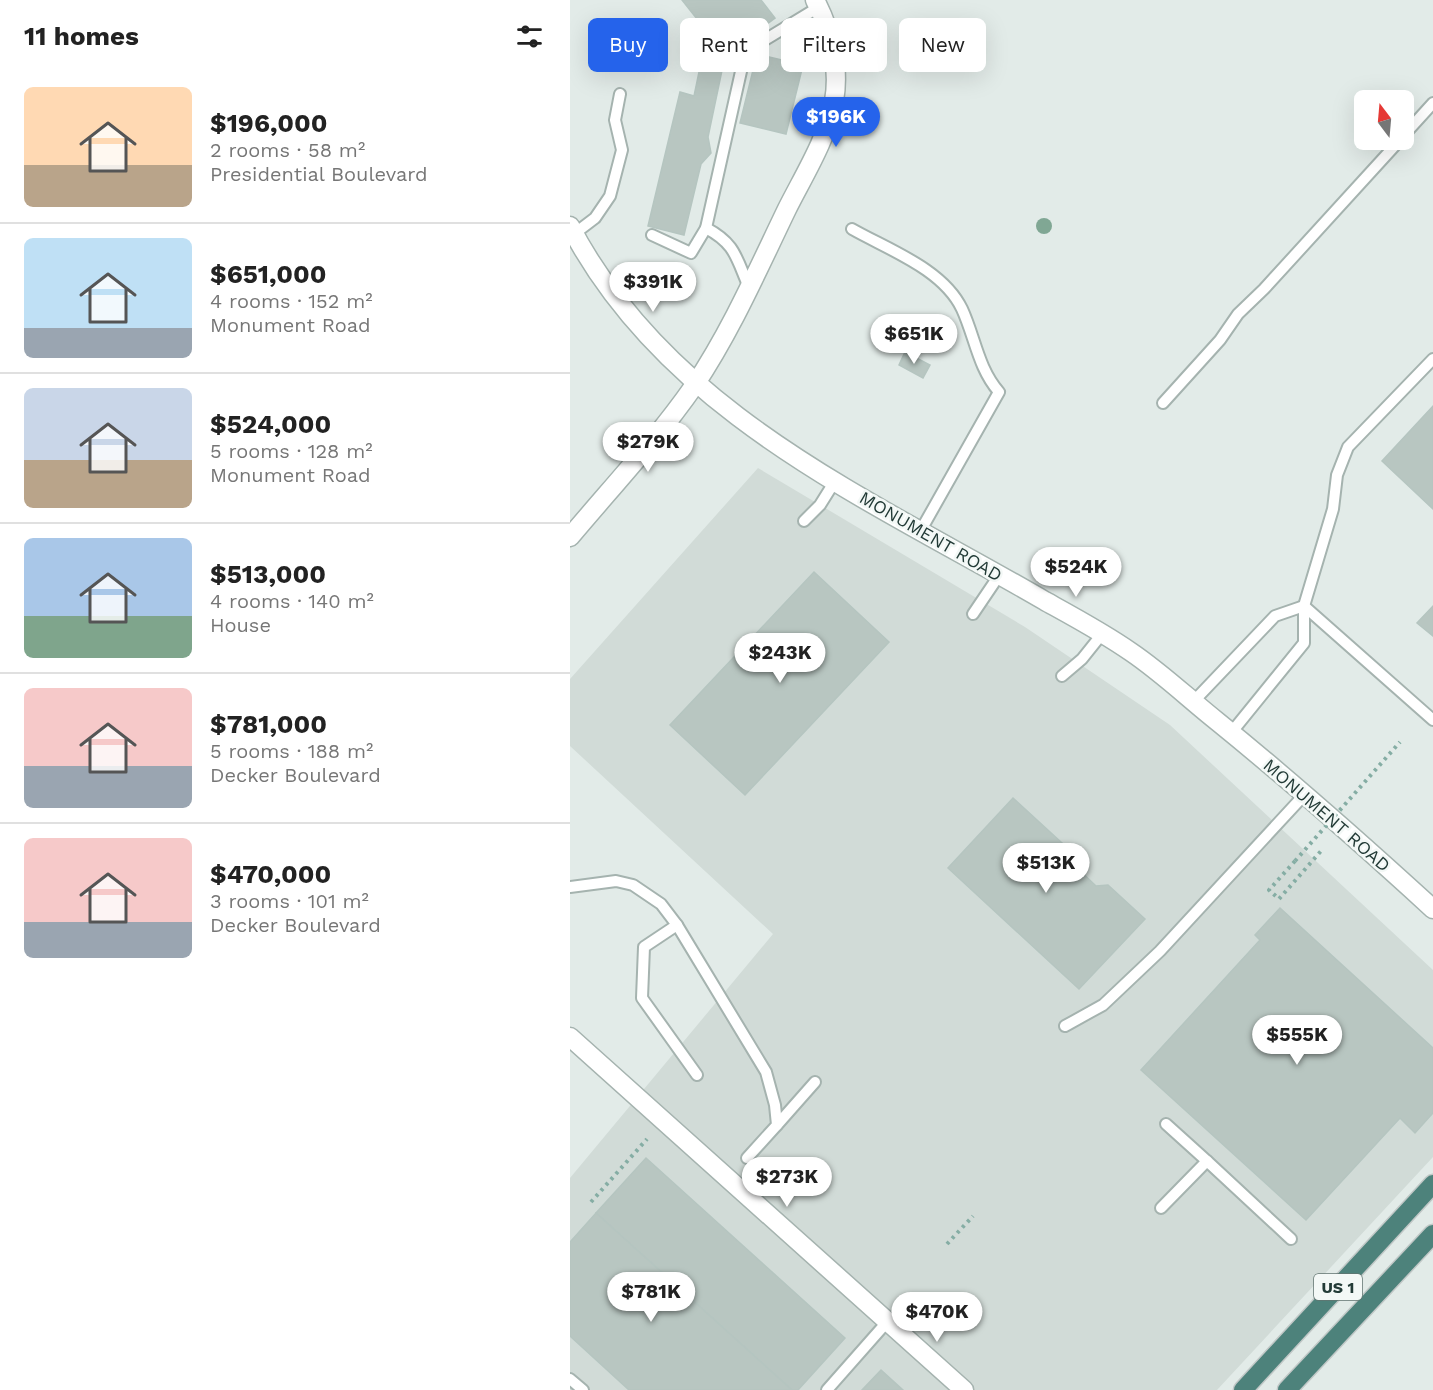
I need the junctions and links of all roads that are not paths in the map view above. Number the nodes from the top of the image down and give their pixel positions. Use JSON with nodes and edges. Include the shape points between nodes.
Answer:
{"nodes":[{"id":1,"x":817,"y":3,"type":"edge"},
{"id":2,"x":620,"y":94,"type":"dead end"},
{"id":3,"x":1433,"y":104,"type":"edge"},
{"id":4,"x":1414,"y":124,"type":"edge"},
{"id":5,"x":1391,"y":150,"type":"edge"},
{"id":6,"x":705,"y":228,"type":"junction"},
{"id":7,"x":852,"y":229,"type":"dead end"},
{"id":8,"x":572,"y":230,"type":"edge"},
{"id":9,"x":652,"y":235,"type":"dead end"},
{"id":10,"x":749,"y":287,"type":"junction"},
{"id":11,"x":1433,"y":359,"type":"edge"},
{"id":12,"x":695,"y":384,"type":"junction"},
{"id":13,"x":1163,"y":403,"type":"dead end"},
{"id":14,"x":835,"y":481,"type":"junction"},
{"id":15,"x":804,"y":521,"type":"dead end"},
{"id":16,"x":921,"y":530,"type":"junction"},
{"id":17,"x":570,"y":537,"type":"edge"},
{"id":18,"x":1000,"y":574,"type":"junction"},
{"id":19,"x":1304,"y":606,"type":"junction"},
{"id":20,"x":973,"y":614,"type":"dead end"},
{"id":21,"x":1102,"y":634,"type":"junction"},
{"id":22,"x":1062,"y":676,"type":"dead end"},
{"id":23,"x":1193,"y":702,"type":"junction"},
{"id":24,"x":1433,"y":720,"type":"edge"},
{"id":25,"x":1231,"y":733,"type":"junction"},
{"id":26,"x":1306,"y":793,"type":"junction"},
{"id":27,"x":570,"y":887,"type":"edge"},
{"id":28,"x":1433,"y":909,"type":"edge"},
{"id":29,"x":676,"y":925,"type":"junction"},
{"id":30,"x":1065,"y":1026,"type":"dead end"},
{"id":31,"x":570,"y":1037,"type":"edge"},
{"id":32,"x":697,"y":1075,"type":"dead end"},
{"id":33,"x":815,"y":1082,"type":"dead end"},
{"id":34,"x":1166,"y":1124,"type":"dead end"},
{"id":35,"x":777,"y":1125,"type":"junction"},
{"id":36,"x":747,"y":1158,"type":"dead end"},
{"id":37,"x":1207,"y":1161,"type":"junction"},
{"id":38,"x":1433,"y":1184,"type":"edge"},
{"id":39,"x":1161,"y":1208,"type":"dead end"},
{"id":40,"x":1433,"y":1234,"type":"edge"},
{"id":41,"x":1291,"y":1239,"type":"dead end"},
{"id":42,"x":887,"y":1322,"type":"junction"},
{"id":43,"x":570,"y":1378,"type":"edge"},
{"id":44,"x":583,"y":1390,"type":"edge"},
{"id":45,"x":827,"y":1390,"type":"edge"},
{"id":46,"x":964,"y":1390,"type":"edge"},
{"id":47,"x":1243,"y":1390,"type":"edge"},
{"id":48,"x":1287,"y":1390,"type":"edge"}],
"edges":[{"from":1,"to":6,"type":"lane","via":[[744,58]]},
{"from":1,"to":10,"type":"street","via":[[834,59],[834,101],[817,147]]},
{"from":2,"to":8,"type":"lane","via":[[615,120],[622,150],[610,196],[595,218]]},
{"from":3,"to":4,"type":"lane"},
{"from":5,"to":13,"type":"lane","via":[[1238,314]]},
{"from":6,"to":9,"type":"lane","via":[[691,253]]},
{"from":6,"to":10,"type":"lane","via":[[724,237]]},
{"from":7,"to":16,"type":"lane","via":[[947,285],[962,308],[986,377],[999,392]]},
{"from":8,"to":12,"type":"street","name":"MONUMENT ROAD","via":[[632,316],[663,354]]},
{"from":10,"to":12,"type":"street"},
{"from":11,"to":19,"type":"lane","via":[[1348,447],[1337,475],[1333,509]]},
{"from":12,"to":14,"type":"street","name":"MONUMENT ROAD","via":[[765,438]]},
{"from":12,"to":17,"type":"street"},
{"from":14,"to":15,"type":"lane"},
{"from":14,"to":16,"type":"street","name":"MONUMENT ROAD"},
{"from":16,"to":18,"type":"street","name":"MONUMENT ROAD"},
{"from":18,"to":20,"type":"lane"},
{"from":18,"to":21,"type":"street","name":"MONUMENT ROAD"},
{"from":19,"to":23,"type":"lane","via":[[1275,616]]},
{"from":19,"to":24,"type":"lane"},
{"from":19,"to":25,"type":"lane","via":[[1304,643]]},
{"from":21,"to":22,"type":"lane"},
{"from":21,"to":23,"type":"street","name":"MONUMENT ROAD","via":[[1149,665]]},
{"from":23,"to":25,"type":"street","name":"MONUMENT ROAD"},
{"from":25,"to":26,"type":"street","name":"MONUMENT ROAD"},
{"from":26,"to":28,"type":"street","name":"MONUMENT ROAD"},
{"from":26,"to":30,"type":"lane","via":[[1153,958],[1103,1005]]},
{"from":27,"to":29,"type":"lane","via":[[607,882],[633,885],[661,904]]},
{"from":29,"to":32,"type":"lane","via":[[644,947],[642,998]]},
{"from":29,"to":35,"type":"lane","via":[[766,1071]]},
{"from":31,"to":42,"type":"street"},
{"from":33,"to":35,"type":"lane"},
{"from":34,"to":37,"type":"lane"},
{"from":35,"to":36,"type":"lane"},
{"from":37,"to":39,"type":"lane"},
{"from":37,"to":41,"type":"lane"},
{"from":38,"to":47,"type":"highway","number":"US 1"},
{"from":40,"to":48,"type":"highway","number":"US 1"},
{"from":42,"to":45,"type":"lane"},
{"from":42,"to":46,"type":"street"},
{"from":43,"to":44,"type":"lane"}]}
